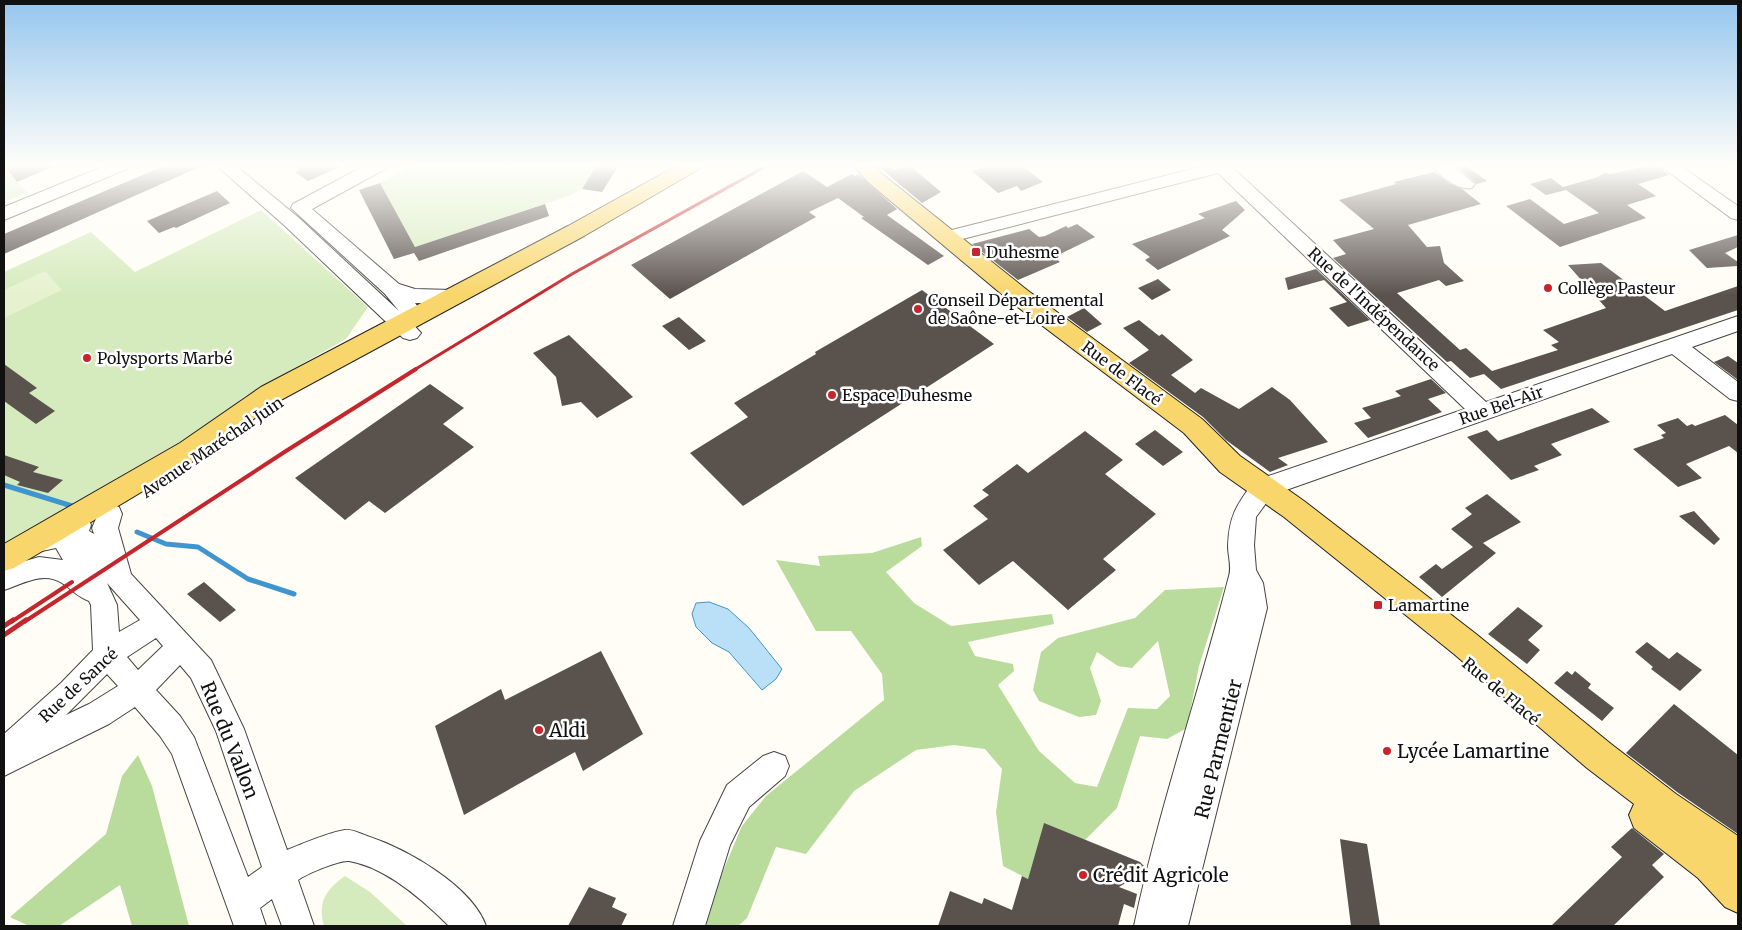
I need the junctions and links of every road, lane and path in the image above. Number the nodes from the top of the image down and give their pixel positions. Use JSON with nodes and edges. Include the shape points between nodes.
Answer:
{"nodes":[{"id":1,"x":17,"y":208,"type":"edge"},
{"id":2,"x":276,"y":208,"type":"edge"},
{"id":3,"x":300,"y":208,"type":"edge"},
{"id":4,"x":616,"y":208,"type":"edge"},
{"id":5,"x":912,"y":208,"type":"edge"},
{"id":6,"x":1057,"y":208,"type":"edge"},
{"id":7,"x":1270,"y":208,"type":"edge"},
{"id":8,"x":4,"y":214,"type":"edge"},
{"id":9,"x":947,"y":237,"type":"junction"},
{"id":10,"x":392,"y":289,"type":"junction"},
{"id":11,"x":364,"y":290,"type":"junction"},
{"id":12,"x":452,"y":297,"type":"junction"},
{"id":13,"x":1738,"y":323,"type":"edge"},
{"id":14,"x":408,"y":324,"type":"junction"},
{"id":15,"x":361,"y":345,"type":"junction"},
{"id":16,"x":1675,"y":345,"type":"junction"},
{"id":17,"x":1738,"y":393,"type":"edge"},
{"id":18,"x":1482,"y":411,"type":"junction"},
{"id":19,"x":1264,"y":488,"type":"junction"},
{"id":20,"x":102,"y":511,"type":"junction"},
{"id":21,"x":70,"y":536,"type":"junction"},
{"id":22,"x":32,"y":544,"type":"junction"},
{"id":23,"x":4,"y":559,"type":"edge"},
{"id":24,"x":4,"y":573,"type":"edge"},
{"id":25,"x":1243,"y":573,"type":"junction"},
{"id":26,"x":4,"y":579,"type":"edge"},
{"id":27,"x":120,"y":580,"type":"junction"},
{"id":28,"x":104,"y":605,"type":"junction"},
{"id":29,"x":158,"y":623,"type":"junction"},
{"id":30,"x":180,"y":647,"type":"junction"},
{"id":31,"x":107,"y":654,"type":"junction"},
{"id":32,"x":138,"y":689,"type":"junction"},
{"id":33,"x":4,"y":754,"type":"edge"},
{"id":34,"x":4,"y":762,"type":"edge"},
{"id":35,"x":774,"y":766,"type":"dead end"},
{"id":36,"x":1738,"y":858,"type":"edge"},
{"id":37,"x":280,"y":874,"type":"junction"},
{"id":38,"x":1738,"y":894,"type":"edge"},
{"id":39,"x":246,"y":914,"type":"edge"},
{"id":40,"x":298,"y":926,"type":"edge"},
{"id":41,"x":470,"y":926,"type":"edge"},
{"id":42,"x":689,"y":926,"type":"edge"},
{"id":43,"x":1150,"y":926,"type":"edge"},
{"id":44,"x":1172,"y":926,"type":"edge"}],
"edges":[{"from":1,"to":8,"type":"street"},
{"from":2,"to":11,"type":"street"},
{"from":3,"to":10,"type":"street"},
{"from":4,"to":12,"type":"main road"},
{"from":5,"to":9,"type":"main road","name":"Rue de Flacé"},
{"from":6,"to":9,"type":"street"},
{"from":7,"to":18,"type":"street","name":"Rue de l'Indépendance"},
{"from":9,"to":19,"type":"main road","name":"Rue de Flacé","via":[[1018,296],[1193,426],[1230,464]]},
{"from":10,"to":12,"type":"street","via":[[414,296]]},
{"from":10,"to":14,"type":"street"},
{"from":11,"to":14,"type":"street"},
{"from":11,"to":15,"type":"street","via":[[376,305],[377,320],[373,331]]},
{"from":12,"to":14,"type":"main road","via":[[434,318]]},
{"from":13,"to":16,"type":"street","name":"Rue Bel-Air"},
{"from":14,"to":15,"type":"main road","name":"Avenue Maréchal Juin"},
{"from":14,"to":20,"type":"main road","name":"Avenue Maréchal Juin","via":[[280,401],[254,422]]},
{"from":15,"to":20,"type":"main road","name":"Avenue Maréchal Juin","via":[[270,394]]},
{"from":16,"to":17,"type":"street"},
{"from":16,"to":18,"type":"street","name":"Rue Bel-Air"},
{"from":18,"to":19,"type":"street","name":"Rue Bel-Air"},
{"from":19,"to":25,"type":"street","name":"Rue Parmentier","via":[[1244,515]]},
{"from":19,"to":36,"type":"main road","name":"Rue de Flacé","via":[[1465,644],[1599,756]]},
{"from":19,"to":38,"type":"main road","name":"Rue de Flacé","via":[[1286,515],[1711,865]]},
{"from":20,"to":21,"type":"main road","name":"Avenue Maréchal Juin"},
{"from":20,"to":22,"type":"main road","name":"Avenue Maréchal Juin"},
{"from":20,"to":27,"type":"street","name":"Rue du Vallon"},
{"from":21,"to":22,"type":"street"},
{"from":21,"to":24,"type":"main road","name":"Avenue Maréchal Juin"},
{"from":21,"to":27,"type":"street","name":"Rue du Vallon","via":[[83,539]]},
{"from":21,"to":28,"type":"street","via":[[68,548],[91,577]]},
{"from":22,"to":23,"type":"main road","name":"Avenue Maréchal Juin"},
{"from":25,"to":43,"type":"street","name":"Rue Parmentier"},
{"from":25,"to":44,"type":"street","name":"Rue Parmentier","via":[[1250,583],[1254,608]]},
{"from":26,"to":28,"type":"street","via":[[42,566],[71,574]]},
{"from":27,"to":29,"type":"street","name":"Rue du Vallon"},
{"from":28,"to":31,"type":"street"},
{"from":29,"to":30,"type":"street","name":"Rue du Vallon"},
{"from":29,"to":31,"type":"street","name":"Rue de Sancé"},
{"from":30,"to":32,"type":"street","name":"Rue de Sancé"},
{"from":30,"to":37,"type":"street","name":"Rue du Vallon","via":[[201,669],[230,729]]},
{"from":31,"to":32,"type":"street"},
{"from":31,"to":33,"type":"street","name":"Rue de Sancé"},
{"from":32,"to":34,"type":"street","name":"Rue de Sancé","via":[[100,714]]},
{"from":32,"to":39,"type":"street","via":[[184,747]]},
{"from":35,"to":42,"type":"street","via":[[738,796],[716,841]]},
{"from":37,"to":39,"type":"street"},
{"from":37,"to":40,"type":"street","name":"Rue du Vallon"},
{"from":37,"to":41,"type":"street","via":[[296,862],[347,845],[392,862],[435,889]]}]}
